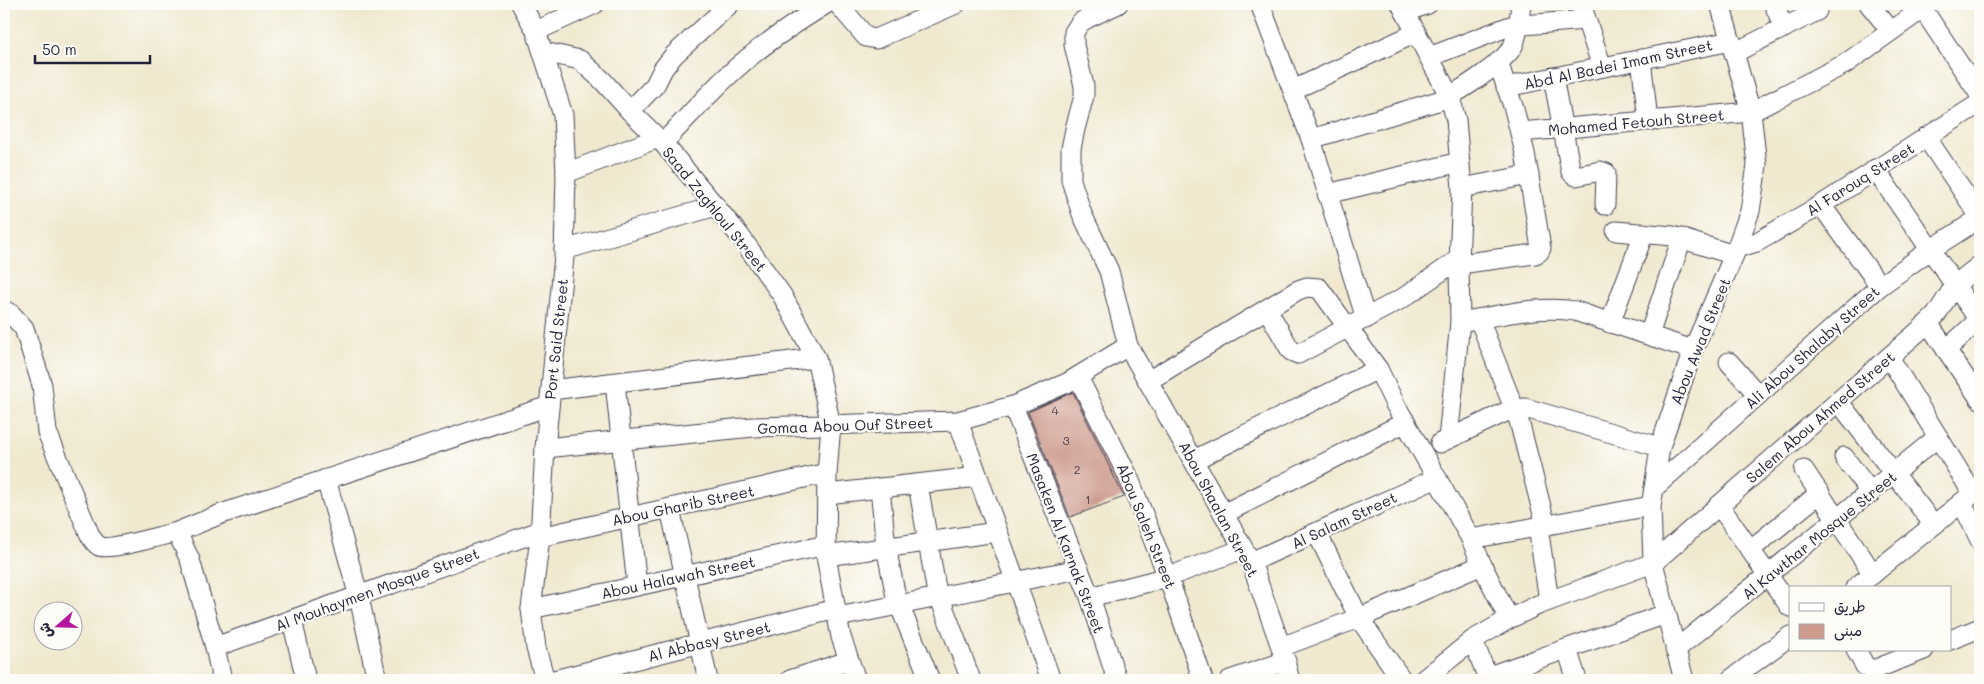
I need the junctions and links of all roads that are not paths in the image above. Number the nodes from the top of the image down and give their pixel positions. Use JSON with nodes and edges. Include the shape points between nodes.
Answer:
{"nodes":[{"id":1,"x":521,"y":4,"type":"edge"},
{"id":2,"x":595,"y":4,"type":"edge"},
{"id":3,"x":730,"y":4,"type":"edge"},
{"id":4,"x":826,"y":4,"type":"edge"},
{"id":5,"x":838,"y":4,"type":"edge"},
{"id":6,"x":954,"y":4,"type":"edge"},
{"id":7,"x":1118,"y":4,"type":"edge"},
{"id":8,"x":1262,"y":4,"type":"edge"},
{"id":9,"x":1428,"y":4,"type":"edge"},
{"id":10,"x":1521,"y":4,"type":"edge"},
{"id":11,"x":1720,"y":4,"type":"edge"},
{"id":12,"x":1774,"y":4,"type":"edge"},
{"id":13,"x":1869,"y":4,"type":"edge"},
{"id":14,"x":1404,"y":8,"type":"edge"},
{"id":15,"x":1817,"y":11,"type":"dead end"},
{"id":16,"x":1084,"y":12,"type":"edge"},
{"id":17,"x":1583,"y":12,"type":"edge"},
{"id":18,"x":1518,"y":25,"type":"junction"},
{"id":19,"x":1784,"y":28,"type":"junction"},
{"id":20,"x":536,"y":31,"type":"junction"},
{"id":21,"x":1891,"y":31,"type":"junction"},
{"id":22,"x":1416,"y":33,"type":"junction"},
{"id":23,"x":1732,"y":47,"type":"junction"},
{"id":24,"x":544,"y":52,"type":"junction"},
{"id":25,"x":1429,"y":57,"type":"junction"},
{"id":26,"x":1641,"y":59,"type":"junction"},
{"id":27,"x":1498,"y":62,"type":"junction"},
{"id":28,"x":1602,"y":67,"type":"junction"},
{"id":29,"x":1553,"y":77,"type":"junction"},
{"id":30,"x":1506,"y":87,"type":"junction"},
{"id":31,"x":1293,"y":90,"type":"junction"},
{"id":32,"x":1980,"y":95,"type":"edge"},
{"id":33,"x":1450,"y":97,"type":"junction"},
{"id":34,"x":1980,"y":103,"type":"edge"},
{"id":35,"x":630,"y":111,"type":"junction"},
{"id":36,"x":1751,"y":112,"type":"junction"},
{"id":37,"x":1648,"y":120,"type":"junction"},
{"id":38,"x":1562,"y":128,"type":"junction"},
{"id":39,"x":1520,"y":132,"type":"junction"},
{"id":40,"x":1926,"y":137,"type":"junction"},
{"id":41,"x":1311,"y":139,"type":"junction"},
{"id":42,"x":660,"y":140,"type":"junction"},
{"id":43,"x":1460,"y":162,"type":"junction"},
{"id":44,"x":1875,"y":169,"type":"junction"},
{"id":45,"x":566,"y":173,"type":"junction"},
{"id":46,"x":1529,"y":175,"type":"junction"},
{"id":47,"x":1462,"y":188,"type":"junction"},
{"id":48,"x":1327,"y":194,"type":"junction"},
{"id":49,"x":1821,"y":205,"type":"junction"},
{"id":50,"x":716,"y":206,"type":"junction"},
{"id":51,"x":1605,"y":206,"type":"dead end"},
{"id":52,"x":1980,"y":217,"type":"edge"},
{"id":53,"x":1616,"y":231,"type":"dead end"},
{"id":54,"x":1644,"y":233,"type":"junction"},
{"id":55,"x":1682,"y":238,"type":"junction"},
{"id":56,"x":564,"y":250,"type":"junction"},
{"id":57,"x":1930,"y":250,"type":"junction"},
{"id":58,"x":1736,"y":251,"type":"junction"},
{"id":59,"x":1459,"y":262,"type":"junction"},
{"id":60,"x":1980,"y":265,"type":"edge"},
{"id":61,"x":1954,"y":285,"type":"junction"},
{"id":62,"x":1880,"y":286,"type":"junction"},
{"id":63,"x":1267,"y":309,"type":"junction"},
{"id":64,"x":4,"y":310,"type":"edge"},
{"id":65,"x":1366,"y":319,"type":"junction"},
{"id":66,"x":1479,"y":319,"type":"junction"},
{"id":67,"x":1980,"y":320,"type":"edge"},
{"id":68,"x":1460,"y":322,"type":"junction"},
{"id":69,"x":1610,"y":323,"type":"junction"},
{"id":70,"x":1928,"y":323,"type":"junction"},
{"id":71,"x":1348,"y":328,"type":"junction"},
{"id":72,"x":1648,"y":336,"type":"junction"},
{"id":73,"x":1128,"y":346,"type":"junction"},
{"id":74,"x":1693,"y":350,"type":"junction"},
{"id":75,"x":1946,"y":350,"type":"junction"},
{"id":76,"x":1889,"y":357,"type":"junction"},
{"id":77,"x":816,"y":358,"type":"junction"},
{"id":78,"x":1729,"y":362,"type":"dead end"},
{"id":79,"x":1378,"y":369,"type":"junction"},
{"id":80,"x":1078,"y":377,"type":"junction"},
{"id":81,"x":1148,"y":381,"type":"junction"},
{"id":82,"x":615,"y":383,"type":"junction"},
{"id":83,"x":1758,"y":395,"type":"junction"},
{"id":84,"x":550,"y":398,"type":"junction"},
{"id":85,"x":1980,"y":399,"type":"edge"},
{"id":86,"x":1838,"y":401,"type":"junction"},
{"id":87,"x":1013,"y":406,"type":"junction"},
{"id":88,"x":1515,"y":409,"type":"junction"},
{"id":89,"x":958,"y":421,"type":"junction"},
{"id":90,"x":1406,"y":422,"type":"junction"},
{"id":91,"x":831,"y":425,"type":"junction"},
{"id":92,"x":1938,"y":438,"type":"junction"},
{"id":93,"x":1448,"y":439,"type":"junction"},
{"id":94,"x":622,"y":442,"type":"junction"},
{"id":95,"x":1660,"y":447,"type":"junction"},
{"id":96,"x":545,"y":448,"type":"junction"},
{"id":97,"x":1423,"y":451,"type":"junction"},
{"id":98,"x":1844,"y":457,"type":"dead end"},
{"id":99,"x":1194,"y":460,"type":"junction"},
{"id":100,"x":1804,"y":470,"type":"dead end"},
{"id":101,"x":827,"y":474,"type":"junction"},
{"id":102,"x":1894,"y":474,"type":"junction"},
{"id":103,"x":978,"y":476,"type":"junction"},
{"id":104,"x":1437,"y":478,"type":"junction"},
{"id":105,"x":326,"y":479,"type":"junction"},
{"id":106,"x":918,"y":484,"type":"junction"},
{"id":107,"x":880,"y":488,"type":"junction"},
{"id":108,"x":1820,"y":493,"type":"junction"},
{"id":109,"x":1871,"y":493,"type":"junction"},
{"id":110,"x":827,"y":494,"type":"junction"},
{"id":111,"x":1972,"y":495,"type":"edge"},
{"id":112,"x":1652,"y":497,"type":"junction"},
{"id":113,"x":1719,"y":505,"type":"junction"},
{"id":114,"x":670,"y":508,"type":"junction"},
{"id":115,"x":1224,"y":513,"type":"junction"},
{"id":116,"x":630,"y":517,"type":"junction"},
{"id":117,"x":1837,"y":520,"type":"junction"},
{"id":118,"x":1934,"y":525,"type":"junction"},
{"id":119,"x":1542,"y":526,"type":"junction"},
{"id":120,"x":177,"y":532,"type":"junction"},
{"id":121,"x":997,"y":532,"type":"junction"},
{"id":122,"x":1318,"y":533,"type":"junction"},
{"id":123,"x":540,"y":534,"type":"junction"},
{"id":124,"x":1471,"y":539,"type":"junction"},
{"id":125,"x":1980,"y":540,"type":"edge"},
{"id":126,"x":927,"y":542,"type":"junction"},
{"id":127,"x":886,"y":547,"type":"junction"},
{"id":128,"x":826,"y":550,"type":"junction"},
{"id":129,"x":1750,"y":550,"type":"junction"},
{"id":130,"x":1247,"y":556,"type":"junction"},
{"id":131,"x":1653,"y":564,"type":"junction"},
{"id":132,"x":1482,"y":565,"type":"junction"},
{"id":133,"x":1079,"y":569,"type":"junction"},
{"id":134,"x":1873,"y":574,"type":"junction"},
{"id":135,"x":1768,"y":575,"type":"junction"},
{"id":136,"x":685,"y":576,"type":"junction"},
{"id":137,"x":1168,"y":577,"type":"junction"},
{"id":138,"x":1016,"y":583,"type":"junction"},
{"id":139,"x":638,"y":586,"type":"junction"},
{"id":140,"x":1857,"y":586,"type":"edge"},
{"id":141,"x":359,"y":596,"type":"junction"},
{"id":142,"x":938,"y":597,"type":"junction"},
{"id":143,"x":1090,"y":597,"type":"junction"},
{"id":144,"x":1549,"y":602,"type":"junction"},
{"id":145,"x":898,"y":605,"type":"junction"},
{"id":146,"x":1789,"y":606,"type":"edge"},
{"id":147,"x":531,"y":609,"type":"junction"},
{"id":148,"x":837,"y":613,"type":"junction"},
{"id":149,"x":1666,"y":614,"type":"junction"},
{"id":150,"x":1359,"y":618,"type":"junction"},
{"id":151,"x":1509,"y":619,"type":"junction"},
{"id":152,"x":292,"y":620,"type":"junction"},
{"id":153,"x":1980,"y":628,"type":"edge"},
{"id":154,"x":1789,"y":637,"type":"edge"},
{"id":155,"x":1952,"y":639,"type":"edge"},
{"id":156,"x":1473,"y":640,"type":"junction"},
{"id":157,"x":700,"y":643,"type":"junction"},
{"id":158,"x":214,"y":647,"type":"junction"},
{"id":159,"x":1567,"y":649,"type":"junction"},
{"id":160,"x":1676,"y":650,"type":"junction"},
{"id":161,"x":1857,"y":652,"type":"edge"},
{"id":162,"x":1913,"y":652,"type":"edge"},
{"id":163,"x":1284,"y":654,"type":"junction"},
{"id":164,"x":1896,"y":655,"type":"edge"},
{"id":165,"x":848,"y":662,"type":"junction"},
{"id":166,"x":222,"y":680,"type":"edge"},
{"id":167,"x":306,"y":680,"type":"edge"},
{"id":168,"x":377,"y":680,"type":"edge"},
{"id":169,"x":545,"y":680,"type":"edge"},
{"id":170,"x":554,"y":680,"type":"edge"},
{"id":171,"x":708,"y":680,"type":"edge"},
{"id":172,"x":790,"y":680,"type":"edge"},
{"id":173,"x":856,"y":680,"type":"edge"},
{"id":174,"x":930,"y":680,"type":"edge"},
{"id":175,"x":971,"y":680,"type":"edge"},
{"id":176,"x":1051,"y":680,"type":"edge"},
{"id":177,"x":1117,"y":680,"type":"edge"},
{"id":178,"x":1203,"y":680,"type":"edge"},
{"id":179,"x":1230,"y":680,"type":"edge"},
{"id":180,"x":1290,"y":680,"type":"edge"},
{"id":181,"x":1402,"y":680,"type":"edge"},
{"id":182,"x":1423,"y":680,"type":"edge"},
{"id":183,"x":1577,"y":680,"type":"edge"},
{"id":184,"x":1684,"y":680,"type":"edge"},
{"id":185,"x":1730,"y":680,"type":"edge"}],
"edges":[{"from":1,"to":20,"type":"street","name":"Port Said Street"},
{"from":2,"to":20,"type":"street"},
{"from":3,"to":35,"type":"street","via":[[674,55],[655,85]]},
{"from":4,"to":42,"type":"street","via":[[770,40]]},
{"from":5,"to":6,"type":"street","via":[[862,34],[871,39]]},
{"from":7,"to":16,"type":"street"},
{"from":8,"to":31,"type":"street"},
{"from":9,"to":14,"type":"street"},
{"from":10,"to":18,"type":"street"},
{"from":11,"to":23,"type":"street","name":"Abou Awad Street"},
{"from":12,"to":19,"type":"street"},
{"from":13,"to":21,"type":"street"},
{"from":14,"to":22,"type":"street"},
{"from":15,"to":19,"type":"street","name":"Abd Al Badei Imam Street"},
{"from":16,"to":73,"type":"street","name":"Abou Shaalan Street","via":[[1073,38],[1084,96],[1071,149],[1071,180],[1082,214],[1109,271]]},
{"from":17,"to":18,"type":"street"},
{"from":17,"to":28,"type":"street"},
{"from":18,"to":25,"type":"street","via":[[1502,28]]},
{"from":18,"to":27,"type":"street","via":[[1512,47]]},
{"from":19,"to":23,"type":"street","name":"Abd Al Badei Imam Street"},
{"from":20,"to":24,"type":"street","name":"Port Said Street"},
{"from":21,"to":32,"type":"street","via":[[1918,11],[1924,11]]},
{"from":21,"to":36,"type":"street","via":[[1845,64]]},
{"from":22,"to":25,"type":"street"},
{"from":22,"to":31,"type":"street"},
{"from":23,"to":26,"type":"street","name":"Abd Al Badei Imam Street"},
{"from":23,"to":36,"type":"street","name":"Abou Awad Street"},
{"from":24,"to":35,"type":"street","name":"Saad Zaghloul Street","via":[[580,60]]},
{"from":24,"to":45,"type":"street","name":"Port Said Street","via":[[563,115]]},
{"from":25,"to":33,"type":"street"},
{"from":26,"to":28,"type":"street","name":"Abd Al Badei Imam Street"},
{"from":26,"to":37,"type":"street"},
{"from":27,"to":30,"type":"street"},
{"from":27,"to":33,"type":"street"},
{"from":28,"to":29,"type":"street","name":"Abd Al Badei Imam Street"},
{"from":29,"to":30,"type":"street","name":"Abd Al Badei Imam Street"},
{"from":29,"to":38,"type":"street"},
{"from":30,"to":39,"type":"street"},
{"from":31,"to":41,"type":"street"},
{"from":33,"to":41,"type":"street"},
{"from":33,"to":43,"type":"street"},
{"from":34,"to":40,"type":"street","name":"Al Farouq Street"},
{"from":35,"to":42,"type":"street","name":"Saad Zaghloul Street"},
{"from":36,"to":37,"type":"street","name":"Mohamed Fetouh Street"},
{"from":36,"to":58,"type":"street","name":"Abou Awad Street","via":[[1757,165],[1750,211]]},
{"from":37,"to":38,"type":"street","name":"Mohamed Fetouh Street"},
{"from":38,"to":39,"type":"street","name":"Mohamed Fetouh Street"},
{"from":38,"to":51,"type":"street","via":[[1573,174],[1606,173]]},
{"from":39,"to":46,"type":"street"},
{"from":40,"to":44,"type":"street","name":"Al Farouq Street"},
{"from":40,"to":52,"type":"street"},
{"from":41,"to":48,"type":"street"},
{"from":42,"to":45,"type":"street"},
{"from":42,"to":50,"type":"street","name":"Saad Zaghloul Street"},
{"from":43,"to":47,"type":"street"},
{"from":43,"to":48,"type":"street"},
{"from":44,"to":49,"type":"street","name":"Al Farouq Street"},
{"from":44,"to":57,"type":"street"},
{"from":45,"to":56,"type":"street","name":"Port Said Street"},
{"from":46,"to":47,"type":"street"},
{"from":46,"to":59,"type":"street","via":[[1541,244],[1539,252]]},
{"from":47,"to":59,"type":"street"},
{"from":48,"to":65,"type":"street"},
{"from":49,"to":58,"type":"street","name":"Al Farouq Street"},
{"from":49,"to":62,"type":"street"},
{"from":50,"to":56,"type":"street"},
{"from":50,"to":77,"type":"street","name":"Saad Zaghloul Street","via":[[782,295]]},
{"from":52,"to":57,"type":"street","name":"Ali Abou Shalaby Street"},
{"from":53,"to":54,"type":"street"},
{"from":54,"to":55,"type":"street"},
{"from":54,"to":69,"type":"street"},
{"from":55,"to":58,"type":"street"},
{"from":55,"to":72,"type":"street"},
{"from":56,"to":84,"type":"street","name":"Port Said Street"},
{"from":57,"to":61,"type":"street"},
{"from":57,"to":62,"type":"street","name":"Ali Abou Shalaby Street"},
{"from":58,"to":74,"type":"street","name":"Abou Awad Street"},
{"from":59,"to":65,"type":"street"},
{"from":59,"to":68,"type":"street"},
{"from":60,"to":61,"type":"street","name":"Salem Abou Ahmed Street"},
{"from":61,"to":67,"type":"street"},
{"from":61,"to":70,"type":"street","name":"Salem Abou Ahmed Street"},
{"from":62,"to":83,"type":"street","name":"Ali Abou Shalaby Street"},
{"from":63,"to":71,"type":"street","via":[[1298,290],[1314,286],[1323,292]]},
{"from":63,"to":71,"type":"street","via":[[1295,354]]},
{"from":63,"to":81,"type":"street"},
{"from":64,"to":120,"type":"street","via":[[24,328],[42,385],[47,432],[94,542],[110,548]]},
{"from":65,"to":71,"type":"street"},
{"from":66,"to":68,"type":"street"},
{"from":66,"to":69,"type":"street","via":[[1559,309]]},
{"from":66,"to":88,"type":"street"},
{"from":67,"to":75,"type":"street"},
{"from":68,"to":93,"type":"street"},
{"from":69,"to":72,"type":"street"},
{"from":70,"to":75,"type":"street"},
{"from":70,"to":76,"type":"street","name":"Salem Abou Ahmed Street"},
{"from":71,"to":79,"type":"street"},
{"from":72,"to":74,"type":"street"},
{"from":73,"to":80,"type":"street","name":"Gomaa Abou Ouf Street"},
{"from":73,"to":81,"type":"street","name":"Abou Shaalan Street"},
{"from":74,"to":95,"type":"street","name":"Abou Awad Street"},
{"from":75,"to":85,"type":"street"},
{"from":76,"to":86,"type":"street","name":"Salem Abou Ahmed Street"},
{"from":76,"to":92,"type":"street"},
{"from":77,"to":82,"type":"street"},
{"from":77,"to":91,"type":"street","name":"Saad Zaghloul Street"},
{"from":78,"to":83,"type":"street"},
{"from":79,"to":90,"type":"street"},
{"from":79,"to":99,"type":"street"},
{"from":80,"to":87,"type":"street","name":"Gomaa Abou Ouf Street"},
{"from":80,"to":137,"type":"street","name":"Abou Saleh Street","via":[[1128,476]]},
{"from":81,"to":99,"type":"street","name":"Abou Shaalan Street"},
{"from":82,"to":84,"type":"street"},
{"from":82,"to":94,"type":"street"},
{"from":83,"to":112,"type":"street","name":"Ali Abou Shalaby Street"},
{"from":84,"to":96,"type":"street","name":"Port Said Street"},
{"from":84,"to":105,"type":"street"},
{"from":86,"to":102,"type":"street"},
{"from":86,"to":113,"type":"street","name":"Salem Abou Ahmed Street"},
{"from":87,"to":89,"type":"street","name":"Gomaa Abou Ouf Street"},
{"from":87,"to":133,"type":"street","name":"Masaken Al Karnak Street"},
{"from":88,"to":93,"type":"street"},
{"from":88,"to":95,"type":"street","via":[[1530,409]]},
{"from":88,"to":119,"type":"street"},
{"from":89,"to":91,"type":"street","name":"Gomaa Abou Ouf Street"},
{"from":89,"to":103,"type":"street"},
{"from":90,"to":97,"type":"street"},
{"from":90,"to":115,"type":"street"},
{"from":91,"to":94,"type":"street","name":"Gomaa Abou Ouf Street","via":[[753,427]]},
{"from":91,"to":101,"type":"street","name":"Saad Zaghloul Street"},
{"from":92,"to":102,"type":"street","name":"Al Kawthar Mosque Street"},
{"from":92,"to":111,"type":"street"},
{"from":93,"to":97,"type":"street"},
{"from":94,"to":96,"type":"street","name":"Gomaa Abou Ouf Street"},
{"from":94,"to":116,"type":"street"},
{"from":95,"to":112,"type":"street","name":"Abou Awad Street"},
{"from":96,"to":123,"type":"street","name":"Port Said Street"},
{"from":97,"to":104,"type":"street"},
{"from":98,"to":109,"type":"street"},
{"from":99,"to":115,"type":"street","name":"Abou Shaalan Street"},
{"from":100,"to":108,"type":"street"},
{"from":101,"to":110,"type":"street","name":"Saad Zaghloul Street"},
{"from":101,"to":114,"type":"street","name":"Abou Gharib Street"},
{"from":102,"to":109,"type":"street","name":"Al Kawthar Mosque Street"},
{"from":102,"to":118,"type":"street"},
{"from":103,"to":106,"type":"street"},
{"from":103,"to":121,"type":"street"},
{"from":104,"to":122,"type":"street","name":"Al Salam Street"},
{"from":104,"to":124,"type":"street"},
{"from":105,"to":120,"type":"street"},
{"from":105,"to":141,"type":"street"},
{"from":106,"to":107,"type":"street"},
{"from":106,"to":126,"type":"street"},
{"from":107,"to":110,"type":"street"},
{"from":107,"to":127,"type":"street"},
{"from":108,"to":117,"type":"street"},
{"from":108,"to":129,"type":"street"},
{"from":109,"to":117,"type":"street","name":"Al Kawthar Mosque Street"},
{"from":110,"to":128,"type":"street","name":"Saad Zaghloul Street"},
{"from":111,"to":118,"type":"street"},
{"from":111,"to":125,"type":"street"},
{"from":112,"to":119,"type":"street"},
{"from":112,"to":131,"type":"street","name":"Abou Awad Street"},
{"from":113,"to":129,"type":"street"},
{"from":113,"to":131,"type":"street","name":"Salem Abou Ahmed Street"},
{"from":114,"to":116,"type":"street","name":"Abou Gharib Street"},
{"from":114,"to":136,"type":"street"},
{"from":115,"to":130,"type":"street","name":"Abou Shaalan Street"},
{"from":116,"to":123,"type":"street","name":"Abou Gharib Street"},
{"from":116,"to":139,"type":"street"},
{"from":117,"to":134,"type":"street"},
{"from":117,"to":135,"type":"street","name":"Al Kawthar Mosque Street"},
{"from":118,"to":134,"type":"street"},
{"from":119,"to":124,"type":"street"},
{"from":119,"to":144,"type":"street"},
{"from":120,"to":158,"type":"street","via":[[190,560]]},
{"from":121,"to":126,"type":"street"},
{"from":121,"to":138,"type":"street"},
{"from":122,"to":130,"type":"street","name":"Al Salam Street"},
{"from":122,"to":150,"type":"street"},
{"from":123,"to":141,"type":"street","name":"Al Mouhaymen Mosque Street"},
{"from":123,"to":147,"type":"street","name":"Port Said Street"},
{"from":124,"to":132,"type":"street"},
{"from":126,"to":127,"type":"street"},
{"from":126,"to":142,"type":"street"},
{"from":127,"to":128,"type":"street"},
{"from":127,"to":145,"type":"street"},
{"from":128,"to":136,"type":"street","name":"Abou Halawah Street"},
{"from":128,"to":148,"type":"street","name":"Saad Zaghloul Street"},
{"from":129,"to":135,"type":"street"},
{"from":130,"to":137,"type":"street","name":"Al Salam Street"},
{"from":130,"to":163,"type":"street","name":"Abou Shaalan Street"},
{"from":131,"to":144,"type":"street"},
{"from":131,"to":149,"type":"street","name":"Abou Awad Street"},
{"from":132,"to":150,"type":"street"},
{"from":132,"to":151,"type":"street"},
{"from":133,"to":138,"type":"street","name":"Al Abbasy Street"},
{"from":133,"to":143,"type":"street","name":"Masaken Al Karnak Street"},
{"from":134,"to":140,"type":"street"},
{"from":135,"to":146,"type":"street"},
{"from":135,"to":160,"type":"street","name":"Al Kawthar Mosque Street"},
{"from":136,"to":139,"type":"street","name":"Abou Halawah Street"},
{"from":136,"to":157,"type":"street"},
{"from":137,"to":143,"type":"street","name":"Al Salam Street"},
{"from":137,"to":178,"type":"street","name":"Abou Saleh Street"},
{"from":138,"to":142,"type":"street","name":"Al Abbasy Street"},
{"from":138,"to":176,"type":"street"},
{"from":139,"to":147,"type":"street","name":"Abou Halawah Street"},
{"from":141,"to":152,"type":"street","name":"Al Mouhaymen Mosque Street"},
{"from":141,"to":168,"type":"street"},
{"from":142,"to":145,"type":"street","name":"Al Abbasy Street"},
{"from":142,"to":175,"type":"street"},
{"from":143,"to":177,"type":"street","name":"Masaken Al Karnak Street"},
{"from":144,"to":151,"type":"street"},
{"from":145,"to":148,"type":"street","name":"Al Abbasy Street"},
{"from":145,"to":174,"type":"street"},
{"from":147,"to":169,"type":"street","name":"Port Said Street","via":[[536,648]]},
{"from":148,"to":157,"type":"street","name":"Al Abbasy Street"},
{"from":148,"to":165,"type":"street","name":"Saad Zaghloul Street"},
{"from":149,"to":159,"type":"street"},
{"from":149,"to":160,"type":"street","name":"Abou Awad Street"},
{"from":150,"to":163,"type":"street"},
{"from":150,"to":181,"type":"street"},
{"from":151,"to":156,"type":"street"},
{"from":152,"to":158,"type":"street","name":"Al Mouhaymen Mosque Street"},
{"from":152,"to":167,"type":"street"},
{"from":153,"to":155,"type":"street"},
{"from":154,"to":185,"type":"street"},
{"from":156,"to":159,"type":"street","via":[[1485,671],[1492,674]]},
{"from":156,"to":182,"type":"street"},
{"from":157,"to":170,"type":"street","name":"Al Abbasy Street"},
{"from":157,"to":171,"type":"street"},
{"from":158,"to":166,"type":"street"},
{"from":159,"to":183,"type":"street"},
{"from":160,"to":184,"type":"street","name":"Abou Awad Street"},
{"from":161,"to":164,"type":"street","via":[[1868,669],[1873,670]]},
{"from":162,"to":164,"type":"street"},
{"from":163,"to":179,"type":"street"},
{"from":163,"to":180,"type":"street","name":"Abou Shaalan Street"},
{"from":165,"to":172,"type":"street"},
{"from":165,"to":173,"type":"street","name":"Saad Zaghloul Street"}]}
